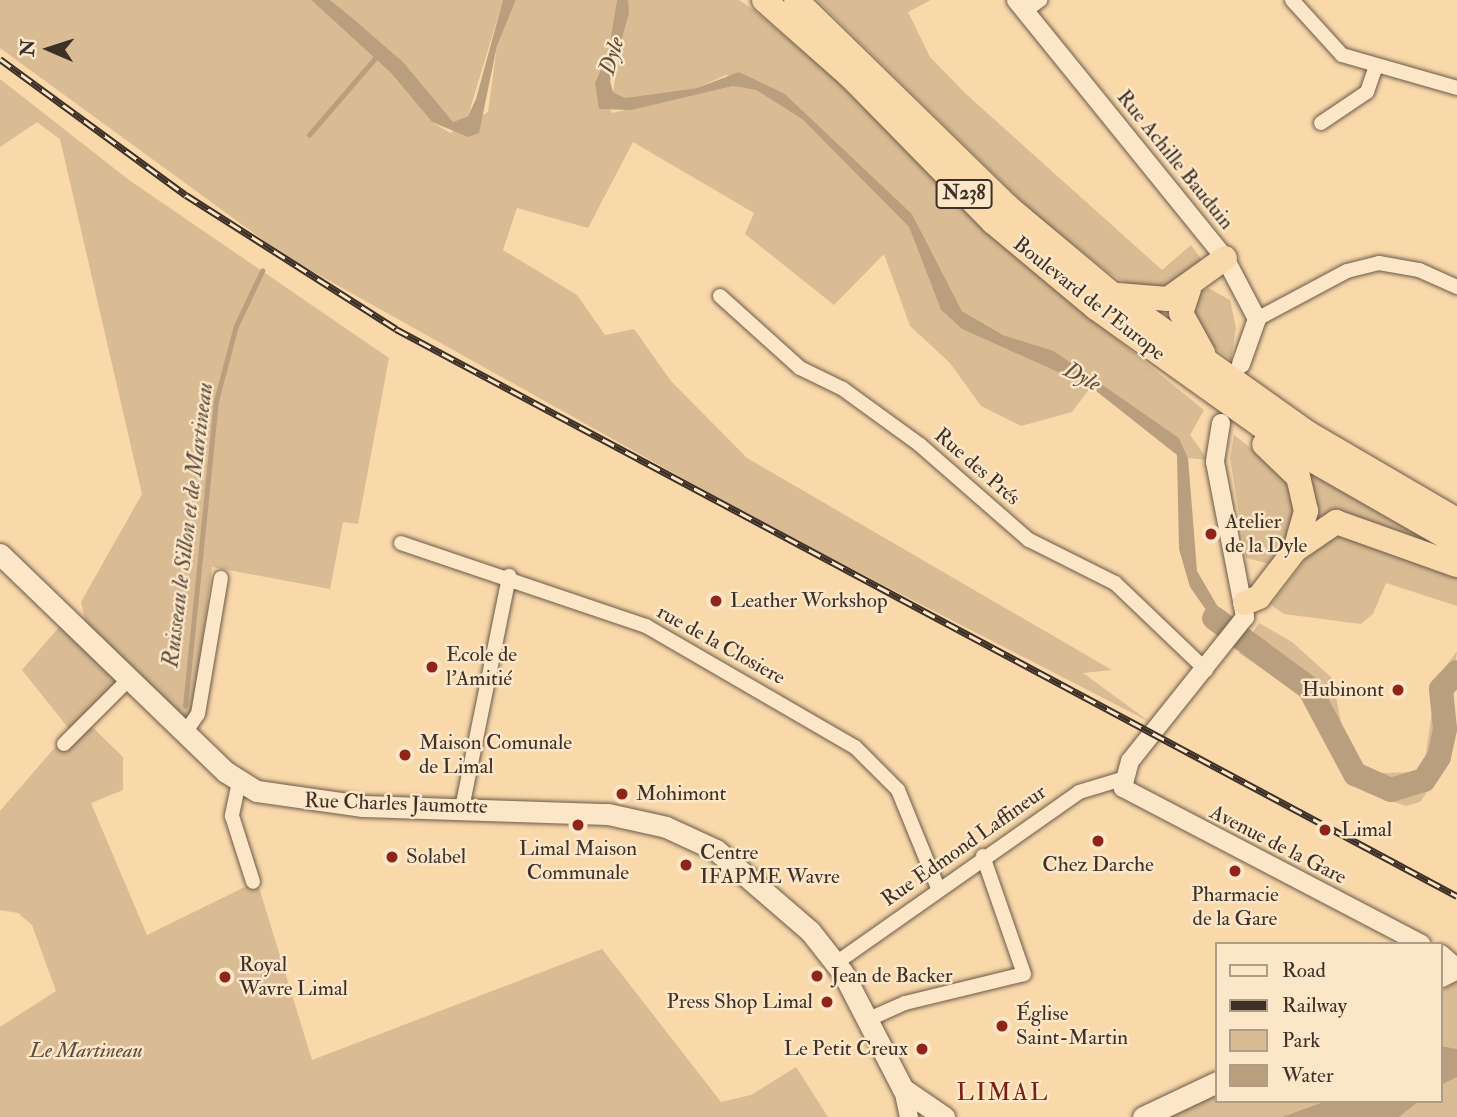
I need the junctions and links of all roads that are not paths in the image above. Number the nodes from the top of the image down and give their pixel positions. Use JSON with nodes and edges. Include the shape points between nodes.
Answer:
{"nodes":[{"id":1,"x":764,"y":0,"type":"edge"},
{"id":2,"x":796,"y":0,"type":"edge"},
{"id":3,"x":1041,"y":0,"type":"edge"},
{"id":4,"x":1292,"y":0,"type":"edge"},
{"id":5,"x":1021,"y":5,"type":"edge"},
{"id":6,"x":1376,"y":66,"type":"junction"},
{"id":7,"x":1457,"y":88,"type":"edge"},
{"id":8,"x":1321,"y":123,"type":"dead end"},
{"id":9,"x":1225,"y":258,"type":"junction"},
{"id":10,"x":1457,"y":288,"type":"edge"},
{"id":11,"x":1189,"y":289,"type":"junction"},
{"id":12,"x":1111,"y":293,"type":"junction"},
{"id":13,"x":720,"y":296,"type":"dead end"},
{"id":14,"x":1257,"y":319,"type":"junction"},
{"id":15,"x":1241,"y":364,"type":"dead end"},
{"id":16,"x":1215,"y":369,"type":"junction"},
{"id":17,"x":1244,"y":416,"type":"junction"},
{"id":18,"x":1221,"y":423,"type":"dead end"},
{"id":19,"x":1457,"y":520,"type":"edge"},
{"id":20,"x":401,"y":542,"type":"dead end"},
{"id":21,"x":1457,"y":543,"type":"edge"},
{"id":22,"x":1295,"y":550,"type":"junction"},
{"id":23,"x":0,"y":554,"type":"edge"},
{"id":24,"x":1457,"y":565,"type":"edge"},
{"id":25,"x":509,"y":576,"type":"junction"},
{"id":26,"x":221,"y":578,"type":"dead end"},
{"id":27,"x":1245,"y":603,"type":"junction"},
{"id":28,"x":1206,"y":670,"type":"junction"},
{"id":29,"x":129,"y":679,"type":"junction"},
{"id":30,"x":185,"y":733,"type":"junction"},
{"id":31,"x":64,"y":744,"type":"dead end"},
{"id":32,"x":1122,"y":779,"type":"junction"},
{"id":33,"x":239,"y":782,"type":"junction"},
{"id":34,"x":462,"y":807,"type":"junction"},
{"id":35,"x":983,"y":856,"type":"junction"},
{"id":36,"x":253,"y":882,"type":"dead end"},
{"id":37,"x":938,"y":888,"type":"junction"},
{"id":38,"x":1418,"y":942,"type":"edge"},
{"id":39,"x":1443,"y":956,"type":"edge"},
{"id":40,"x":836,"y":962,"type":"junction"},
{"id":41,"x":1457,"y":968,"type":"edge"},
{"id":42,"x":869,"y":1019,"type":"junction"},
{"id":43,"x":1216,"y":1082,"type":"edge"},
{"id":44,"x":903,"y":1089,"type":"junction"},
{"id":45,"x":909,"y":1117,"type":"edge"},
{"id":46,"x":944,"y":1117,"type":"edge"},
{"id":47,"x":1143,"y":1117,"type":"edge"}],
"edges":[{"from":1,"to":17,"type":"highway","name":"Boulevard de l'Europe","number":"N238","via":[[850,76],[993,222]]},
{"from":2,"to":12,"type":"highway","name":"Boulevard de l'Europe","number":"N238","via":[[998,198]]},
{"from":3,"to":5,"type":"street"},
{"from":4,"to":6,"type":"street","via":[[1342,55]]},
{"from":5,"to":9,"type":"street","name":"Rue Achille Bauduin"},
{"from":6,"to":7,"type":"street"},
{"from":6,"to":8,"type":"street","via":[[1367,92]]},
{"from":9,"to":11,"type":"highway"},
{"from":9,"to":14,"type":"street","name":"Rue Achille Bauduin"},
{"from":10,"to":14,"type":"street","via":[[1408,267],[1379,263],[1347,271]]},
{"from":11,"to":12,"type":"highway","via":[[1155,302]]},
{"from":11,"to":16,"type":"highway","via":[[1181,306],[1183,323]]},
{"from":12,"to":16,"type":"highway","name":"Boulevard de l'Europe","number":"N238"},
{"from":13,"to":28,"type":"street","name":"Rue des Prés","via":[[800,368],[843,388],[920,445],[1029,540],[1108,577]]},
{"from":14,"to":15,"type":"street"},
{"from":16,"to":19,"type":"highway","name":"Boulevard de l'Europe","number":"N238","via":[[1361,466]]},
{"from":17,"to":21,"type":"highway","name":"Boulevard de l'Europe","number":"N238"},
{"from":17,"to":22,"type":"highway","via":[[1304,493],[1303,530]]},
{"from":18,"to":27,"type":"street","via":[[1215,462]]},
{"from":20,"to":25,"type":"street","name":"rue de la Closiere"},
{"from":22,"to":24,"type":"highway","via":[[1336,522]]},
{"from":22,"to":27,"type":"highway","via":[[1259,597]]},
{"from":23,"to":29,"type":"main road","name":"Rue Charles Jaumotte"},
{"from":25,"to":34,"type":"street"},
{"from":25,"to":37,"type":"street","name":"rue de la Closiere","via":[[694,649],[855,747],[898,790]]},
{"from":26,"to":30,"type":"street","via":[[198,714]]},
{"from":27,"to":28,"type":"street","via":[[1238,631]]},
{"from":28,"to":32,"type":"street"},
{"from":29,"to":30,"type":"main road","name":"Rue Charles Jaumotte"},
{"from":29,"to":31,"type":"street"},
{"from":30,"to":33,"type":"main road","name":"Rue Charles Jaumotte"},
{"from":32,"to":35,"type":"street","name":"Rue Edmond Laffineur","via":[[1079,792]]},
{"from":32,"to":38,"type":"street","name":"Avenue de la Gare","via":[[1130,795]]},
{"from":33,"to":34,"type":"main road","name":"Rue Charles Jaumotte","via":[[282,799]]},
{"from":33,"to":36,"type":"street","via":[[232,816]]},
{"from":34,"to":40,"type":"main road","name":"Rue Charles Jaumotte","via":[[608,814],[666,827],[741,868]]},
{"from":35,"to":37,"type":"street","name":"Rue Edmond Laffineur"},
{"from":35,"to":42,"type":"street","via":[[1024,974],[905,1003]]},
{"from":37,"to":40,"type":"street","name":"Rue Edmond Laffineur"},
{"from":39,"to":41,"type":"street"},
{"from":40,"to":42,"type":"main road","name":"Rue Charles Jaumotte"},
{"from":42,"to":44,"type":"main road","name":"Rue Charles Jaumotte"},
{"from":43,"to":47,"type":"main road"},
{"from":44,"to":45,"type":"street"},
{"from":44,"to":46,"type":"main road"}]}
